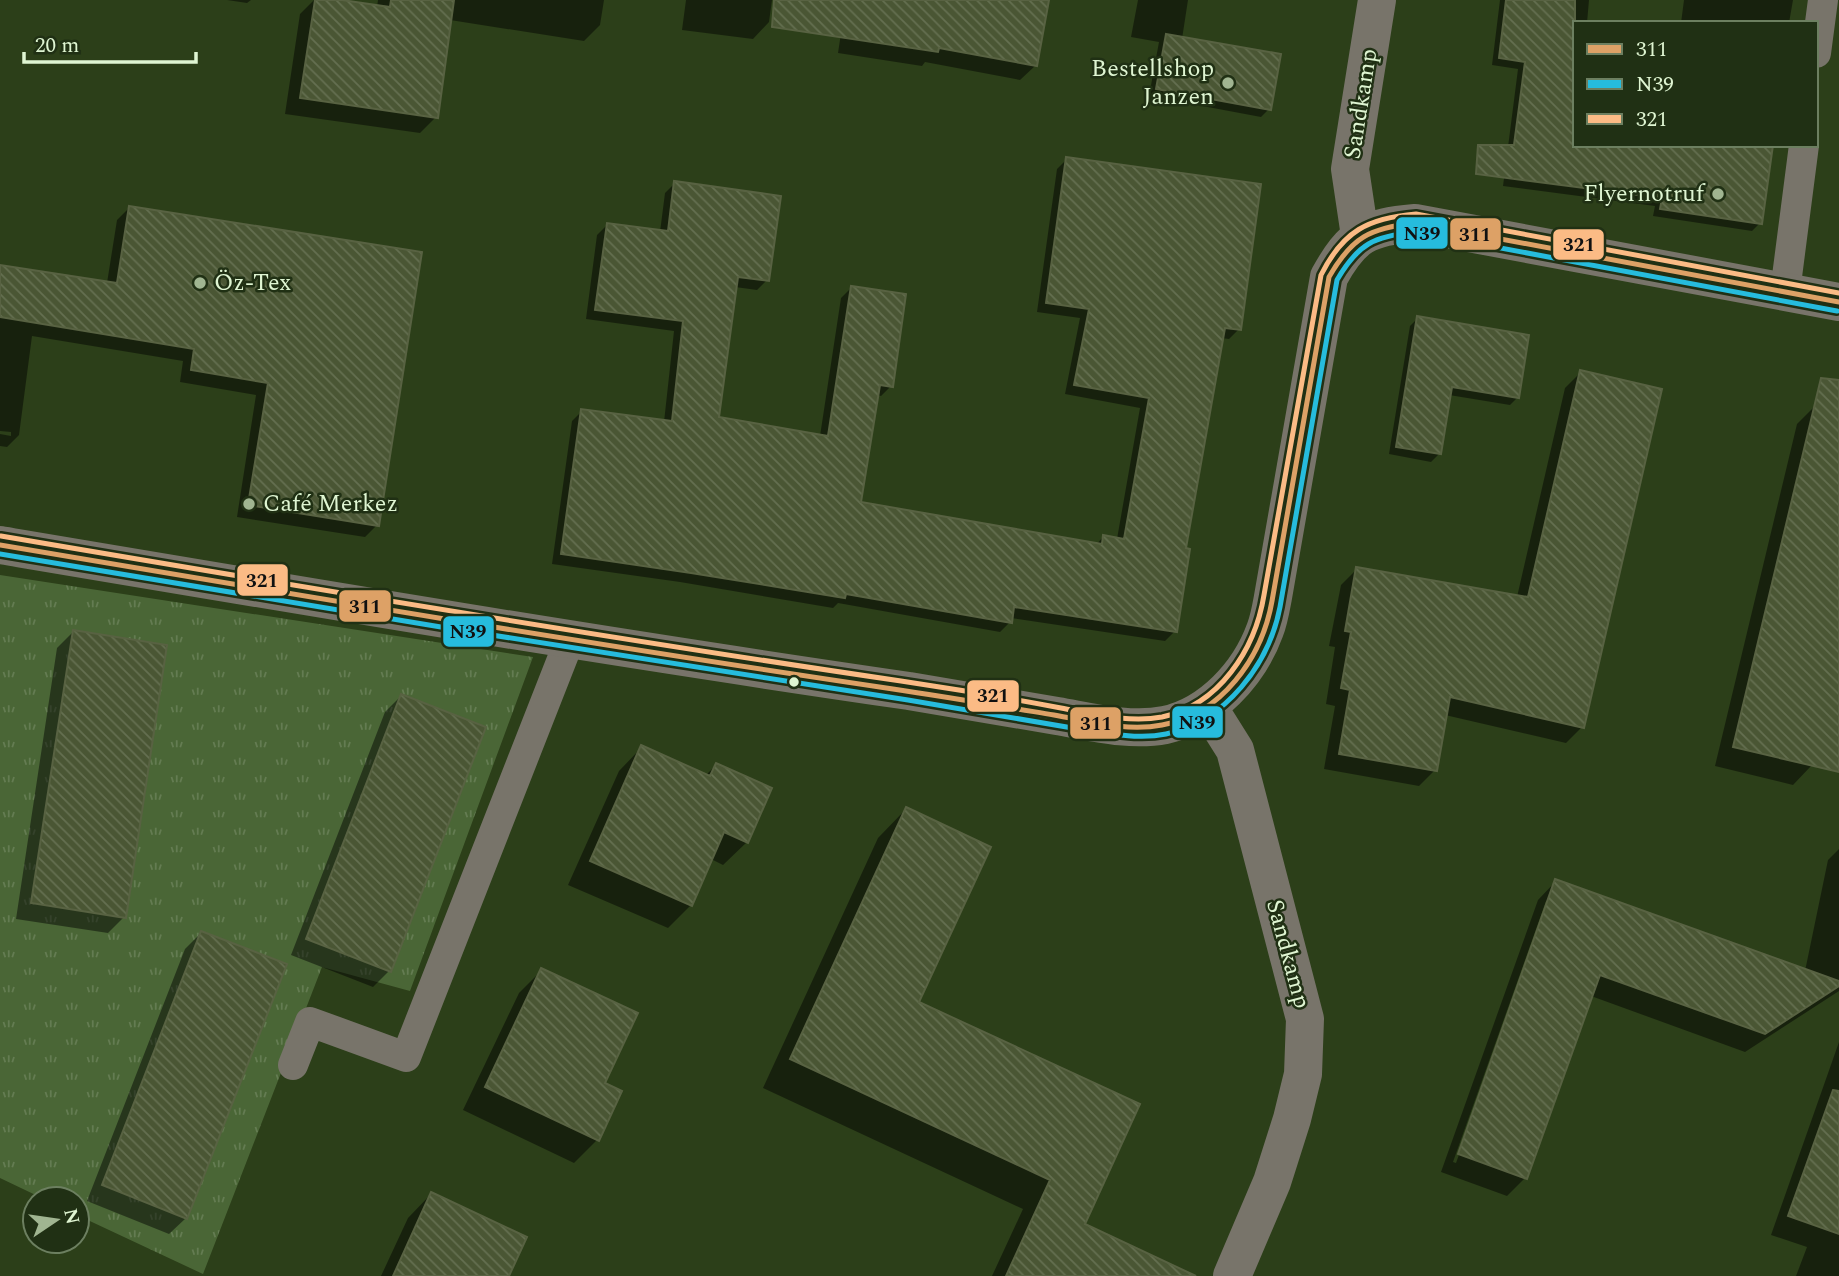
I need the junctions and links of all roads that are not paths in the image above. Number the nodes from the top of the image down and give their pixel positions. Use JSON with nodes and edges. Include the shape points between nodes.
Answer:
{"nodes":[{"id":1,"x":1377,"y":0,"type":"edge"},
{"id":2,"x":1823,"y":0,"type":"edge"},
{"id":3,"x":1818,"y":38,"type":"edge"},
{"id":4,"x":1804,"y":147,"type":"edge"},
{"id":5,"x":1360,"y":236,"type":"junction"},
{"id":6,"x":1785,"y":292,"type":"junction"},
{"id":7,"x":1839,"y":302,"type":"edge"},
{"id":8,"x":0,"y":545,"type":"edge"},
{"id":9,"x":570,"y":639,"type":"junction"},
{"id":10,"x":1208,"y":707,"type":"junction"},
{"id":11,"x":293,"y":1065,"type":"dead end"},
{"id":12,"x":1232,"y":1276,"type":"edge"}],
"edges":[{"from":1,"to":5,"type":"street","name":"Sandkamp","via":[[1350,169]]},
{"from":2,"to":3,"type":"lane"},
{"from":4,"to":6,"type":"lane"},
{"from":5,"to":6,"type":"street","via":[[1415,223]]},
{"from":5,"to":10,"type":"street","via":[[1329,277],[1265,630],[1231,686]]},
{"from":6,"to":7,"type":"street"},
{"from":8,"to":9,"type":"street"},
{"from":9,"to":10,"type":"street","via":[[1110,725],[1164,725]]},
{"from":9,"to":11,"type":"lane","via":[[406,1057],[310,1022]]},
{"from":10,"to":12,"type":"street","name":"Sandkamp","via":[[1235,750],[1305,1019],[1303,1074],[1292,1119],[1272,1182]]}]}
